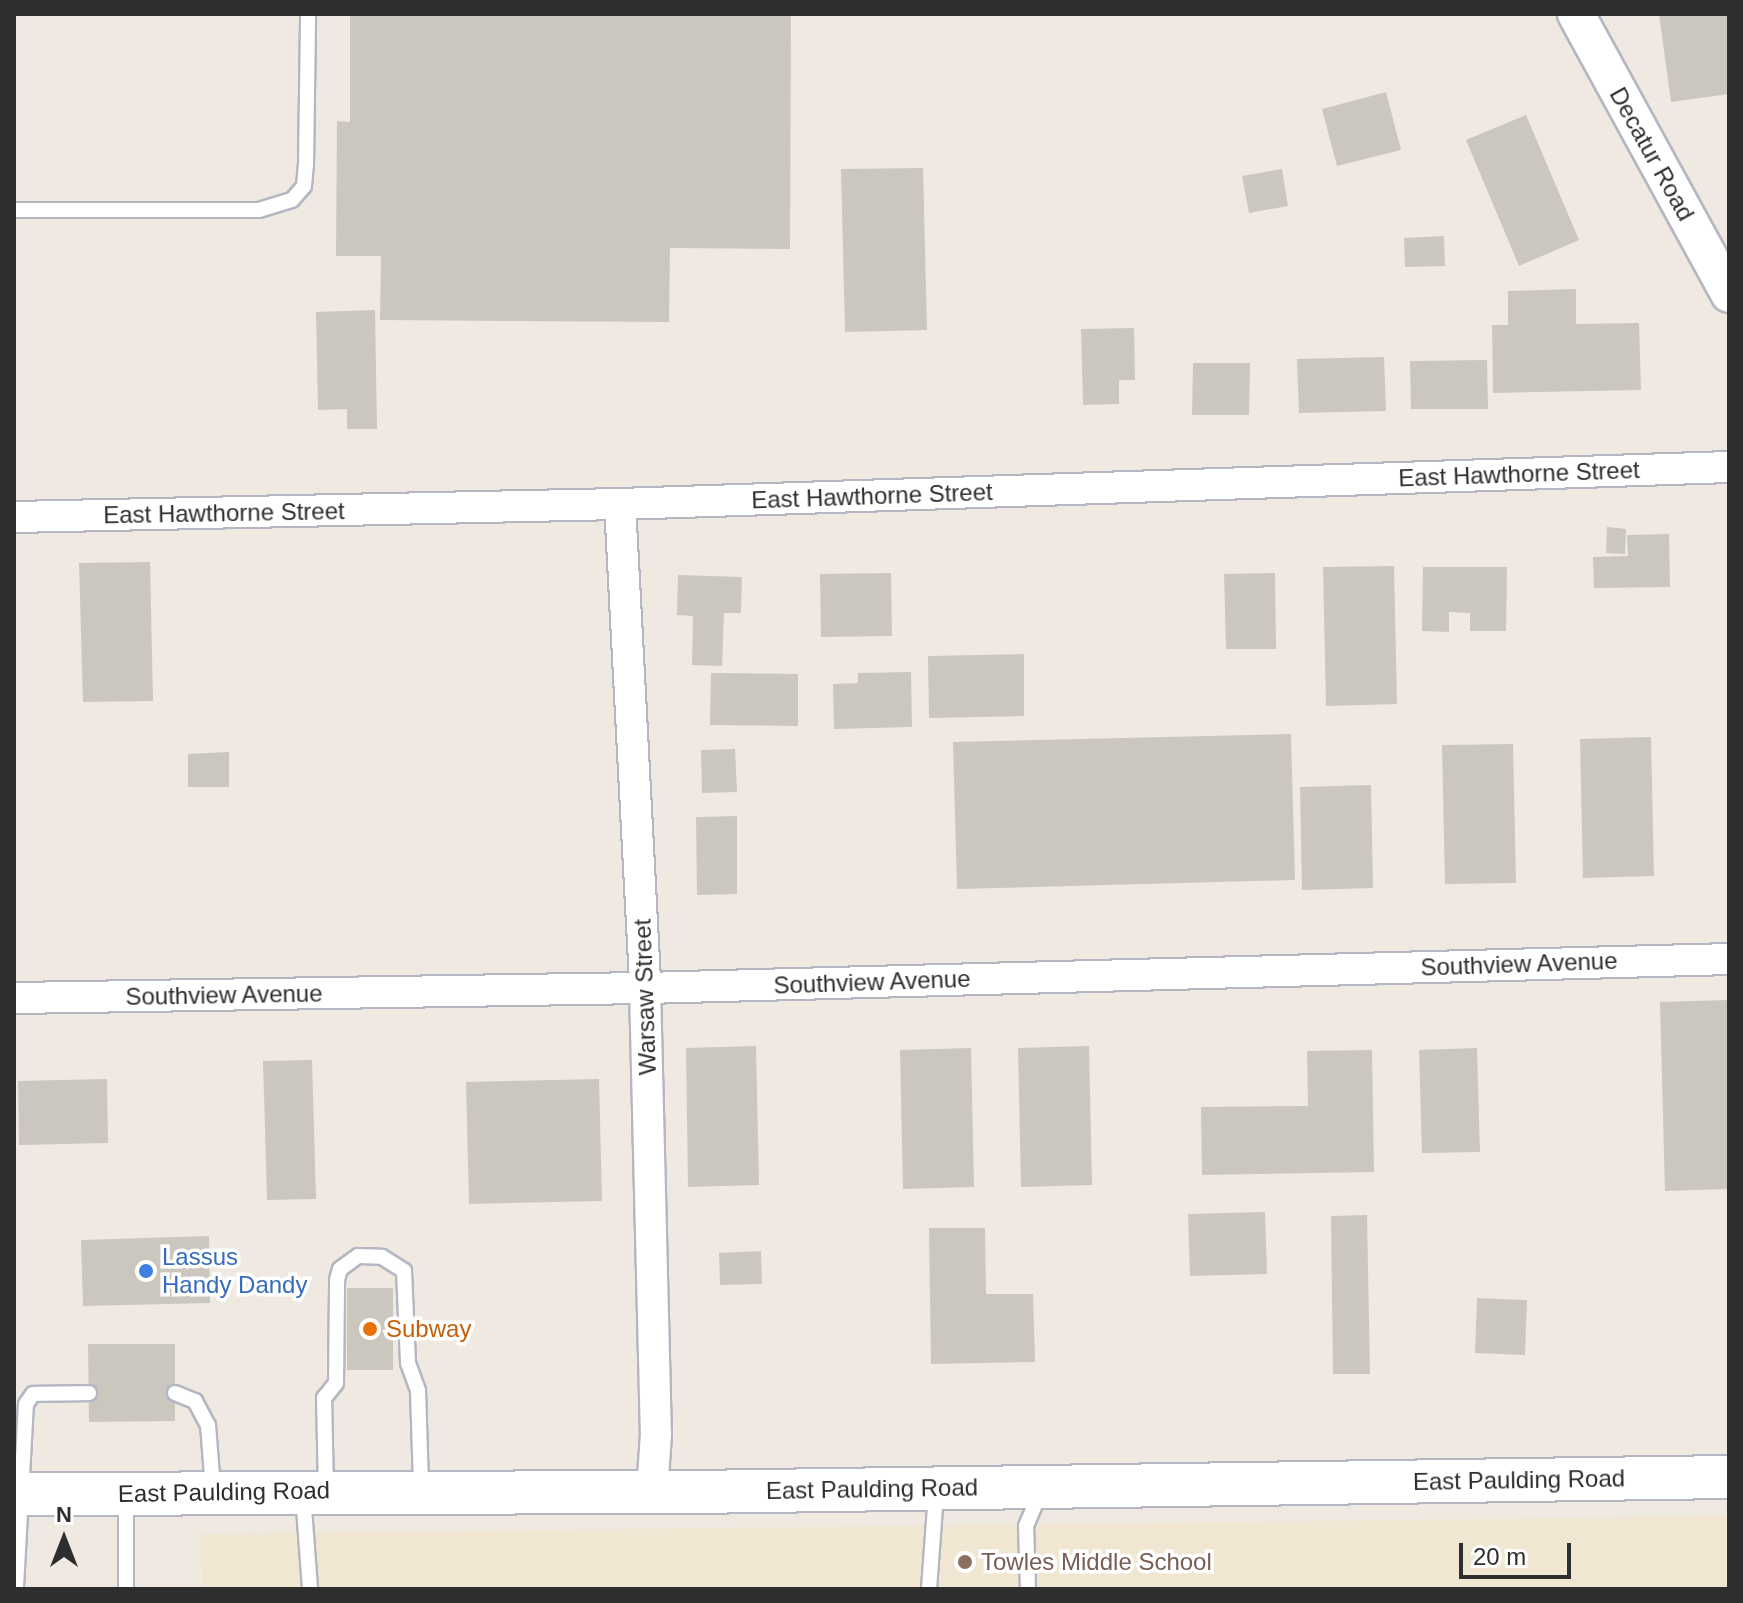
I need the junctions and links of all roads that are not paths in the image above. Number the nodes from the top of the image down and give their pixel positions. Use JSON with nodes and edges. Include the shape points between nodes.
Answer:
{"nodes":[{"id":1,"x":308,"y":14,"type":"edge"},
{"id":2,"x":1576,"y":14,"type":"edge"},
{"id":3,"x":14,"y":210,"type":"edge"},
{"id":4,"x":1729,"y":294,"type":"edge"},
{"id":5,"x":1729,"y":467,"type":"edge"},
{"id":6,"x":620,"y":504,"type":"junction"},
{"id":7,"x":14,"y":517,"type":"edge"},
{"id":8,"x":1729,"y":959,"type":"edge"},
{"id":9,"x":645,"y":988,"type":"junction"},
{"id":10,"x":14,"y":998,"type":"edge"},
{"id":11,"x":89,"y":1393,"type":"dead end"},
{"id":12,"x":175,"y":1393,"type":"dead end"},
{"id":13,"x":1729,"y":1477,"type":"edge"},
{"id":14,"x":1043,"y":1487,"type":"junction"},
{"id":15,"x":937,"y":1488,"type":"junction"},
{"id":16,"x":421,"y":1490,"type":"junction"},
{"id":17,"x":314,"y":1491,"type":"junction"},
{"id":18,"x":652,"y":1491,"type":"junction"},
{"id":19,"x":126,"y":1493,"type":"junction"},
{"id":20,"x":213,"y":1493,"type":"junction"},
{"id":21,"x":17,"y":1494,"type":"edge"},
{"id":22,"x":16,"y":1587,"type":"dead end"},
{"id":23,"x":126,"y":1587,"type":"dead end"},
{"id":24,"x":310,"y":1589,"type":"edge"},
{"id":25,"x":929,"y":1589,"type":"edge"},
{"id":26,"x":1028,"y":1589,"type":"edge"}],
"edges":[{"from":1,"to":3,"type":"lane","via":[[306,165],[304,186],[292,200],[259,210]]},
{"from":2,"to":4,"type":"street","name":"Decatur Road"},
{"from":5,"to":6,"type":"street","name":"East Hawthorne Street"},
{"from":6,"to":7,"type":"street","name":"East Hawthorne Street"},
{"from":6,"to":9,"type":"street","name":"Warsaw Street"},
{"from":8,"to":9,"type":"street","name":"Southview Avenue"},
{"from":9,"to":10,"type":"street","name":"Southview Avenue"},
{"from":9,"to":18,"type":"street","name":"Warsaw Street","via":[[656,1434]]},
{"from":11,"to":21,"type":"lane","via":[[33,1394],[26,1404]]},
{"from":12,"to":20,"type":"lane","via":[[195,1401],[208,1425]]},
{"from":13,"to":14,"type":"main road","name":"East Paulding Road"},
{"from":14,"to":15,"type":"main road","name":"East Paulding Road"},
{"from":14,"to":26,"type":"lane","via":[[1026,1526]]},
{"from":15,"to":18,"type":"main road","name":"East Paulding Road"},
{"from":15,"to":25,"type":"lane"},
{"from":16,"to":17,"type":"main road","name":"East Paulding Road"},
{"from":16,"to":17,"type":"lane","via":[[418,1390],[408,1363],[404,1271],[382,1257],[358,1256],[340,1269],[337,1280],[336,1383],[324,1398]]},
{"from":16,"to":18,"type":"main road","name":"East Paulding Road"},
{"from":17,"to":20,"type":"main road","name":"East Paulding Road"},
{"from":17,"to":24,"type":"lane"},
{"from":19,"to":20,"type":"main road","name":"East Paulding Road"},
{"from":19,"to":21,"type":"main road","name":"East Paulding Road"},
{"from":19,"to":23,"type":"lane"},
{"from":21,"to":22,"type":"lane"}]}
